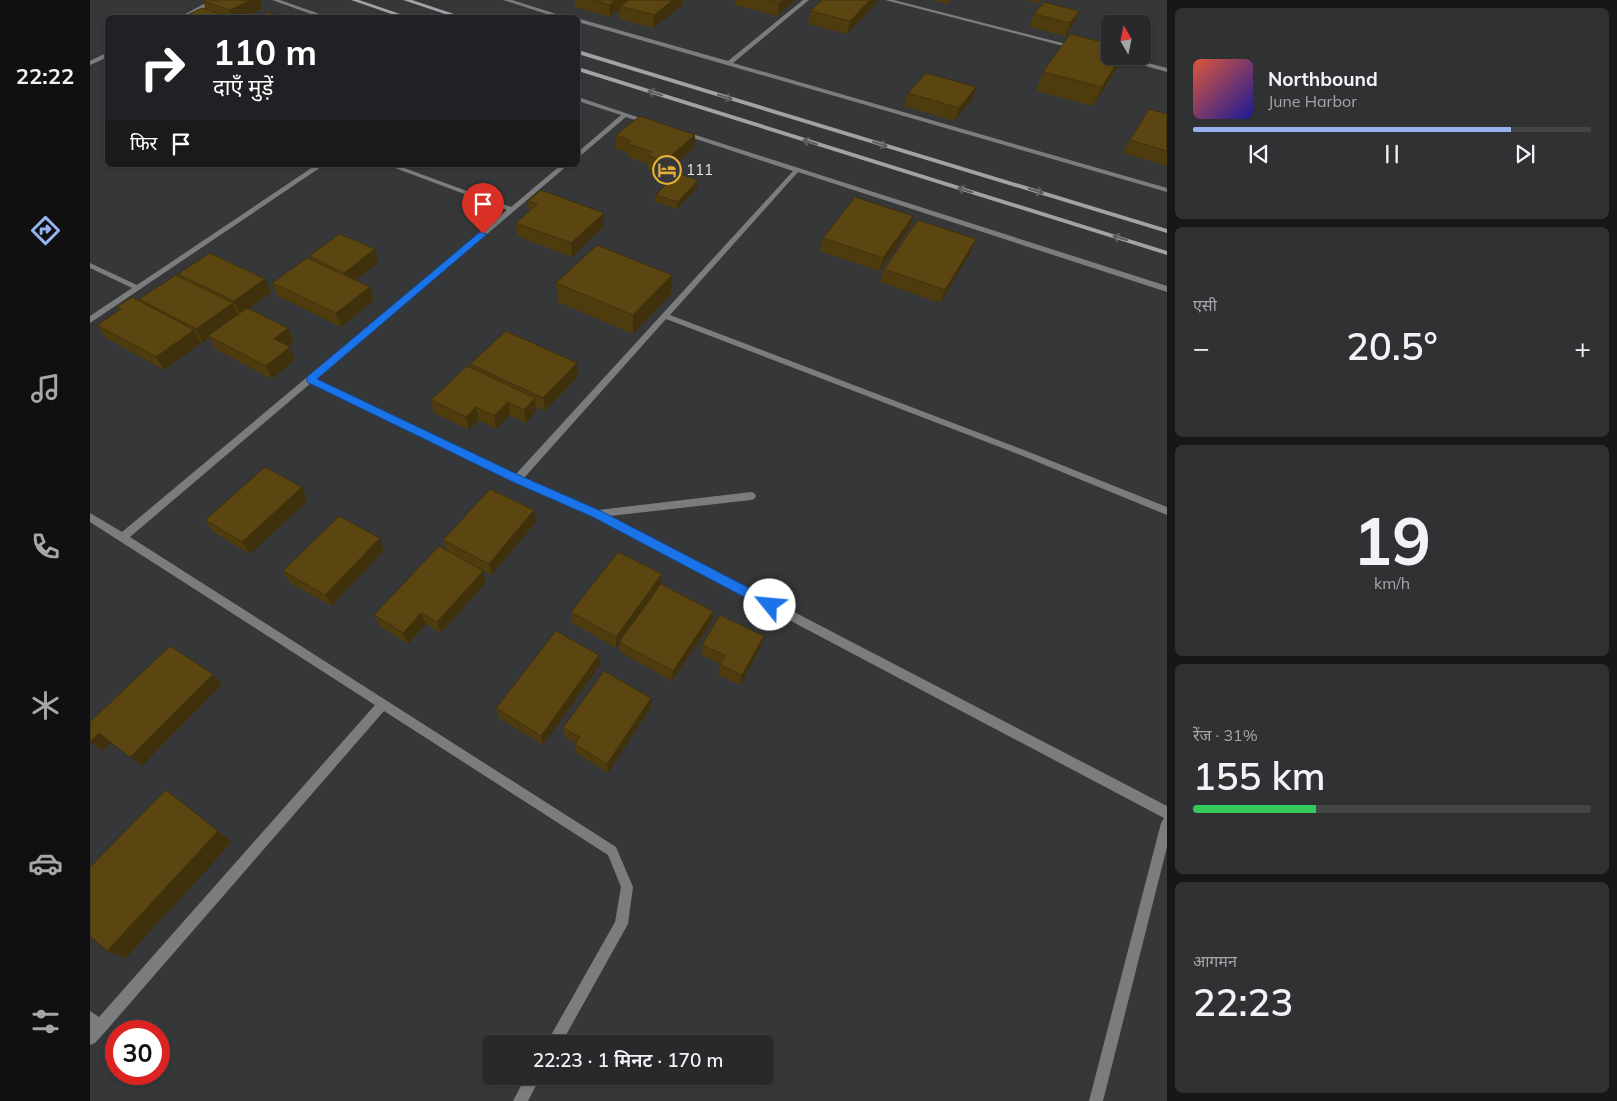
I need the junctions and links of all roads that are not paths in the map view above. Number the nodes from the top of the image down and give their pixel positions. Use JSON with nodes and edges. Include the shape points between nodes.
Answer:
{"nodes":[{"id":1,"x":215,"y":0,"type":"edge"},
{"id":2,"x":276,"y":0,"type":"edge"},
{"id":3,"x":354,"y":0,"type":"edge"},
{"id":4,"x":406,"y":0,"type":"edge"},
{"id":5,"x":506,"y":0,"type":"edge"},
{"id":6,"x":806,"y":0,"type":"edge"},
{"id":7,"x":888,"y":0,"type":"edge"},
{"id":8,"x":444,"y":11,"type":"junction"},
{"id":9,"x":186,"y":15,"type":"edge"},
{"id":10,"x":320,"y":15,"type":"edge"},
{"id":11,"x":401,"y":15,"type":"edge"},
{"id":12,"x":438,"y":15,"type":"edge"},
{"id":13,"x":455,"y":15,"type":"edge"},
{"id":14,"x":557,"y":15,"type":"edge"},
{"id":15,"x":580,"y":21,"type":"edge"},
{"id":16,"x":1081,"y":48,"type":"edge"},
{"id":17,"x":580,"y":53,"type":"edge"},
{"id":18,"x":105,"y":56,"type":"edge"},
{"id":19,"x":100,"y":58,"type":"junction"},
{"id":20,"x":105,"y":60,"type":"edge"},
{"id":21,"x":90,"y":63,"type":"edge"},
{"id":22,"x":728,"y":64,"type":"junction"},
{"id":23,"x":1148,"y":65,"type":"edge"},
{"id":24,"x":580,"y":70,"type":"edge"},
{"id":25,"x":1167,"y":70,"type":"edge"},
{"id":26,"x":580,"y":100,"type":"edge"},
{"id":27,"x":625,"y":115,"type":"junction"},
{"id":28,"x":662,"y":126,"type":"edge"},
{"id":29,"x":671,"y":129,"type":"edge"},
{"id":30,"x":580,"y":153,"type":"edge"},
{"id":31,"x":318,"y":167,"type":"edge"},
{"id":32,"x":395,"y":167,"type":"edge"},
{"id":33,"x":563,"y":167,"type":"edge"},
{"id":34,"x":797,"y":170,"type":"junction"},
{"id":35,"x":1167,"y":190,"type":"edge"},
{"id":36,"x":512,"y":210,"type":"junction"},
{"id":37,"x":1167,"y":231,"type":"edge"},
{"id":38,"x":1167,"y":253,"type":"edge"},
{"id":39,"x":90,"y":264,"type":"edge"},
{"id":40,"x":136,"y":288,"type":"junction"},
{"id":41,"x":1167,"y":289,"type":"edge"},
{"id":42,"x":665,"y":316,"type":"junction"},
{"id":43,"x":90,"y":320,"type":"edge"},
{"id":44,"x":310,"y":379,"type":"junction"},
{"id":45,"x":517,"y":479,"type":"junction"},
{"id":46,"x":751,"y":496,"type":"dead end"},
{"id":47,"x":1167,"y":511,"type":"edge"},
{"id":48,"x":597,"y":514,"type":"junction"},
{"id":49,"x":90,"y":517,"type":"edge"},
{"id":50,"x":122,"y":538,"type":"junction"},
{"id":51,"x":382,"y":705,"type":"junction"},
{"id":52,"x":1167,"y":813,"type":"edge"},
{"id":53,"x":1167,"y":823,"type":"edge"},
{"id":54,"x":95,"y":1023,"type":"edge"},
{"id":55,"x":558,"y":1035,"type":"edge"},
{"id":56,"x":90,"y":1038,"type":"edge"},
{"id":57,"x":529,"y":1085,"type":"edge"},
{"id":58,"x":520,"y":1101,"type":"edge"},
{"id":59,"x":1096,"y":1101,"type":"edge"}],
"edges":[{"from":1,"to":9,"type":"street"},
{"from":2,"to":10,"type":"street"},
{"from":3,"to":11,"type":"main road"},
{"from":4,"to":8,"type":"main road"},
{"from":5,"to":14,"type":"street"},
{"from":6,"to":22,"type":"street"},
{"from":7,"to":16,"type":"street"},
{"from":8,"to":12,"type":"main road"},
{"from":8,"to":13,"type":"main road"},
{"from":15,"to":22,"type":"street"},
{"from":17,"to":37,"type":"main road","one_way":true},
{"from":18,"to":19,"type":"street"},
{"from":19,"to":20,"type":"street"},
{"from":19,"to":21,"type":"street"},
{"from":22,"to":35,"type":"street"},
{"from":23,"to":25,"type":"street"},
{"from":38,"to":24,"type":"main road","one_way":true},
{"from":26,"to":27,"type":"street"},
{"from":27,"to":28,"type":"street"},
{"from":27,"to":30,"type":"street"},
{"from":29,"to":34,"type":"street"},
{"from":31,"to":40,"type":"street"},
{"from":32,"to":36,"type":"street"},
{"from":33,"to":36,"type":"street"},
{"from":34,"to":41,"type":"street"},
{"from":34,"to":42,"type":"street"},
{"from":36,"to":44,"type":"street"},
{"from":39,"to":40,"type":"street"},
{"from":40,"to":43,"type":"street"},
{"from":42,"to":45,"type":"street"},
{"from":42,"to":47,"type":"street"},
{"from":44,"to":45,"type":"street"},
{"from":44,"to":50,"type":"street"},
{"from":45,"to":48,"type":"street"},
{"from":46,"to":48,"type":"street"},
{"from":48,"to":52,"type":"street"},
{"from":49,"to":50,"type":"street"},
{"from":50,"to":51,"type":"street"},
{"from":51,"to":54,"type":"street"},
{"from":51,"to":55,"type":"street","via":[[612,851],[627,887],[621,924]]},
{"from":53,"to":59,"type":"street"},
{"from":54,"to":56,"type":"street"},
{"from":57,"to":58,"type":"street"}]}
